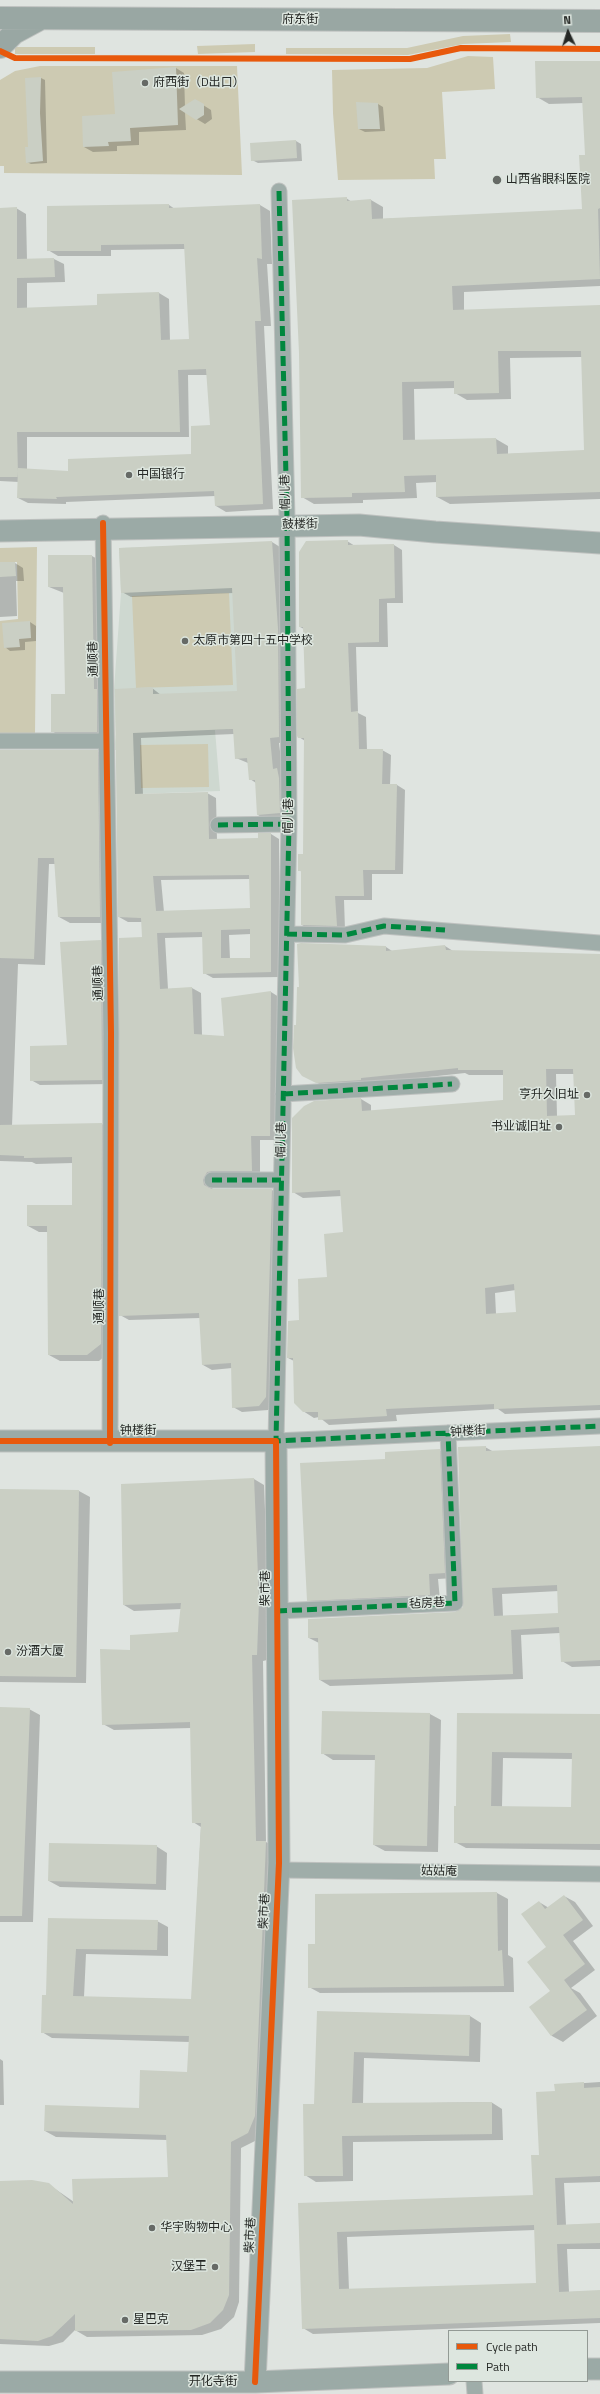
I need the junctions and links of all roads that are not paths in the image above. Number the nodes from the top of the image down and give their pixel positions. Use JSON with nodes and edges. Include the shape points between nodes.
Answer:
{"nodes":[{"id":1,"x":0,"y":18,"type":"edge"},
{"id":2,"x":40,"y":19,"type":"junction"},
{"id":3,"x":600,"y":21,"type":"edge"},
{"id":4,"x":0,"y":47,"type":"edge"},
{"id":5,"x":279,"y":191,"type":"dead end"},
{"id":6,"x":287,"y":521,"type":"junction"},
{"id":7,"x":0,"y":524,"type":"edge"},
{"id":8,"x":103,"y":526,"type":"junction"},
{"id":9,"x":600,"y":530,"type":"edge"},
{"id":10,"x":0,"y":532,"type":"edge"},
{"id":11,"x":600,"y":543,"type":"edge"},
{"id":12,"x":0,"y":741,"type":"edge"},
{"id":13,"x":106,"y":741,"type":"junction"},
{"id":14,"x":289,"y":824,"type":"junction"},
{"id":15,"x":218,"y":825,"type":"dead end"},
{"id":16,"x":287,"y":934,"type":"junction"},
{"id":17,"x":600,"y":943,"type":"edge"},
{"id":18,"x":452,"y":1084,"type":"dead end"},
{"id":19,"x":283,"y":1094,"type":"junction"},
{"id":20,"x":212,"y":1180,"type":"dead end"},
{"id":21,"x":281,"y":1180,"type":"junction"},
{"id":22,"x":600,"y":1426,"type":"edge"},
{"id":23,"x":448,"y":1433,"type":"junction"},
{"id":24,"x":0,"y":1441,"type":"edge"},
{"id":25,"x":276,"y":1441,"type":"junction"},
{"id":26,"x":110,"y":1443,"type":"junction"},
{"id":27,"x":277,"y":1611,"type":"junction"},
{"id":28,"x":279,"y":1867,"type":"junction"},
{"id":29,"x":600,"y":1868,"type":"edge"},
{"id":30,"x":600,"y":1874,"type":"edge"},
{"id":31,"x":588,"y":2369,"type":"edge"},
{"id":32,"x":600,"y":2369,"type":"edge"},
{"id":33,"x":448,"y":2374,"type":"edge"},
{"id":34,"x":0,"y":2382,"type":"edge"},
{"id":35,"x":255,"y":2382,"type":"junction"},
{"id":36,"x":474,"y":2382,"type":"edge"},
{"id":37,"x":475,"y":2394,"type":"edge"}],
"edges":[{"from":1,"to":2,"type":"main road","name":"府东街"},
{"from":2,"to":3,"type":"main road","name":"府东街"},
{"from":2,"to":4,"type":"main road","via":[[14,33]]},
{"from":5,"to":6,"type":"street","name":"帽儿巷"},
{"from":6,"to":8,"type":"street","name":"鼓楼街"},
{"from":6,"to":9,"type":"street","name":"鼓楼街","via":[[357,518]]},
{"from":6,"to":11,"type":"street","name":"鼓楼街"},
{"from":6,"to":14,"type":"street","name":"帽儿巷"},
{"from":7,"to":8,"type":"street","name":"鼓楼街"},
{"from":8,"to":10,"type":"street","name":"鼓楼街"},
{"from":8,"to":13,"type":"street","name":"通顺巷"},
{"from":12,"to":13,"type":"street"},
{"from":13,"to":26,"type":"street","name":"通顺巷","via":[[111,1040]]},
{"from":14,"to":15,"type":"street"},
{"from":14,"to":16,"type":"street","name":"帽儿巷"},
{"from":16,"to":17,"type":"street","via":[[345,935],[384,926]]},
{"from":16,"to":19,"type":"street","name":"帽儿巷"},
{"from":18,"to":19,"type":"street"},
{"from":19,"to":21,"type":"street","name":"帽儿巷"},
{"from":20,"to":21,"type":"street"},
{"from":21,"to":25,"type":"street","name":"帽儿巷"},
{"from":22,"to":23,"type":"street","name":"钟楼街"},
{"from":23,"to":25,"type":"street","name":"钟楼街"},
{"from":23,"to":27,"type":"street","name":"毡房巷","via":[[455,1603]]},
{"from":24,"to":26,"type":"street","name":"钟楼街"},
{"from":25,"to":26,"type":"street","name":"钟楼街"},
{"from":25,"to":27,"type":"street","name":"柴市巷"},
{"from":27,"to":28,"type":"street","name":"柴市巷"},
{"from":28,"to":29,"type":"street","name":"姑姑庵"},
{"from":28,"to":30,"type":"street","name":"姑姑庵"},
{"from":28,"to":35,"type":"street","name":"柴市巷"},
{"from":31,"to":32,"type":"street"},
{"from":33,"to":35,"type":"street","name":"开化寺街"},
{"from":34,"to":35,"type":"street","name":"开化寺街"},
{"from":36,"to":37,"type":"street"}]}
